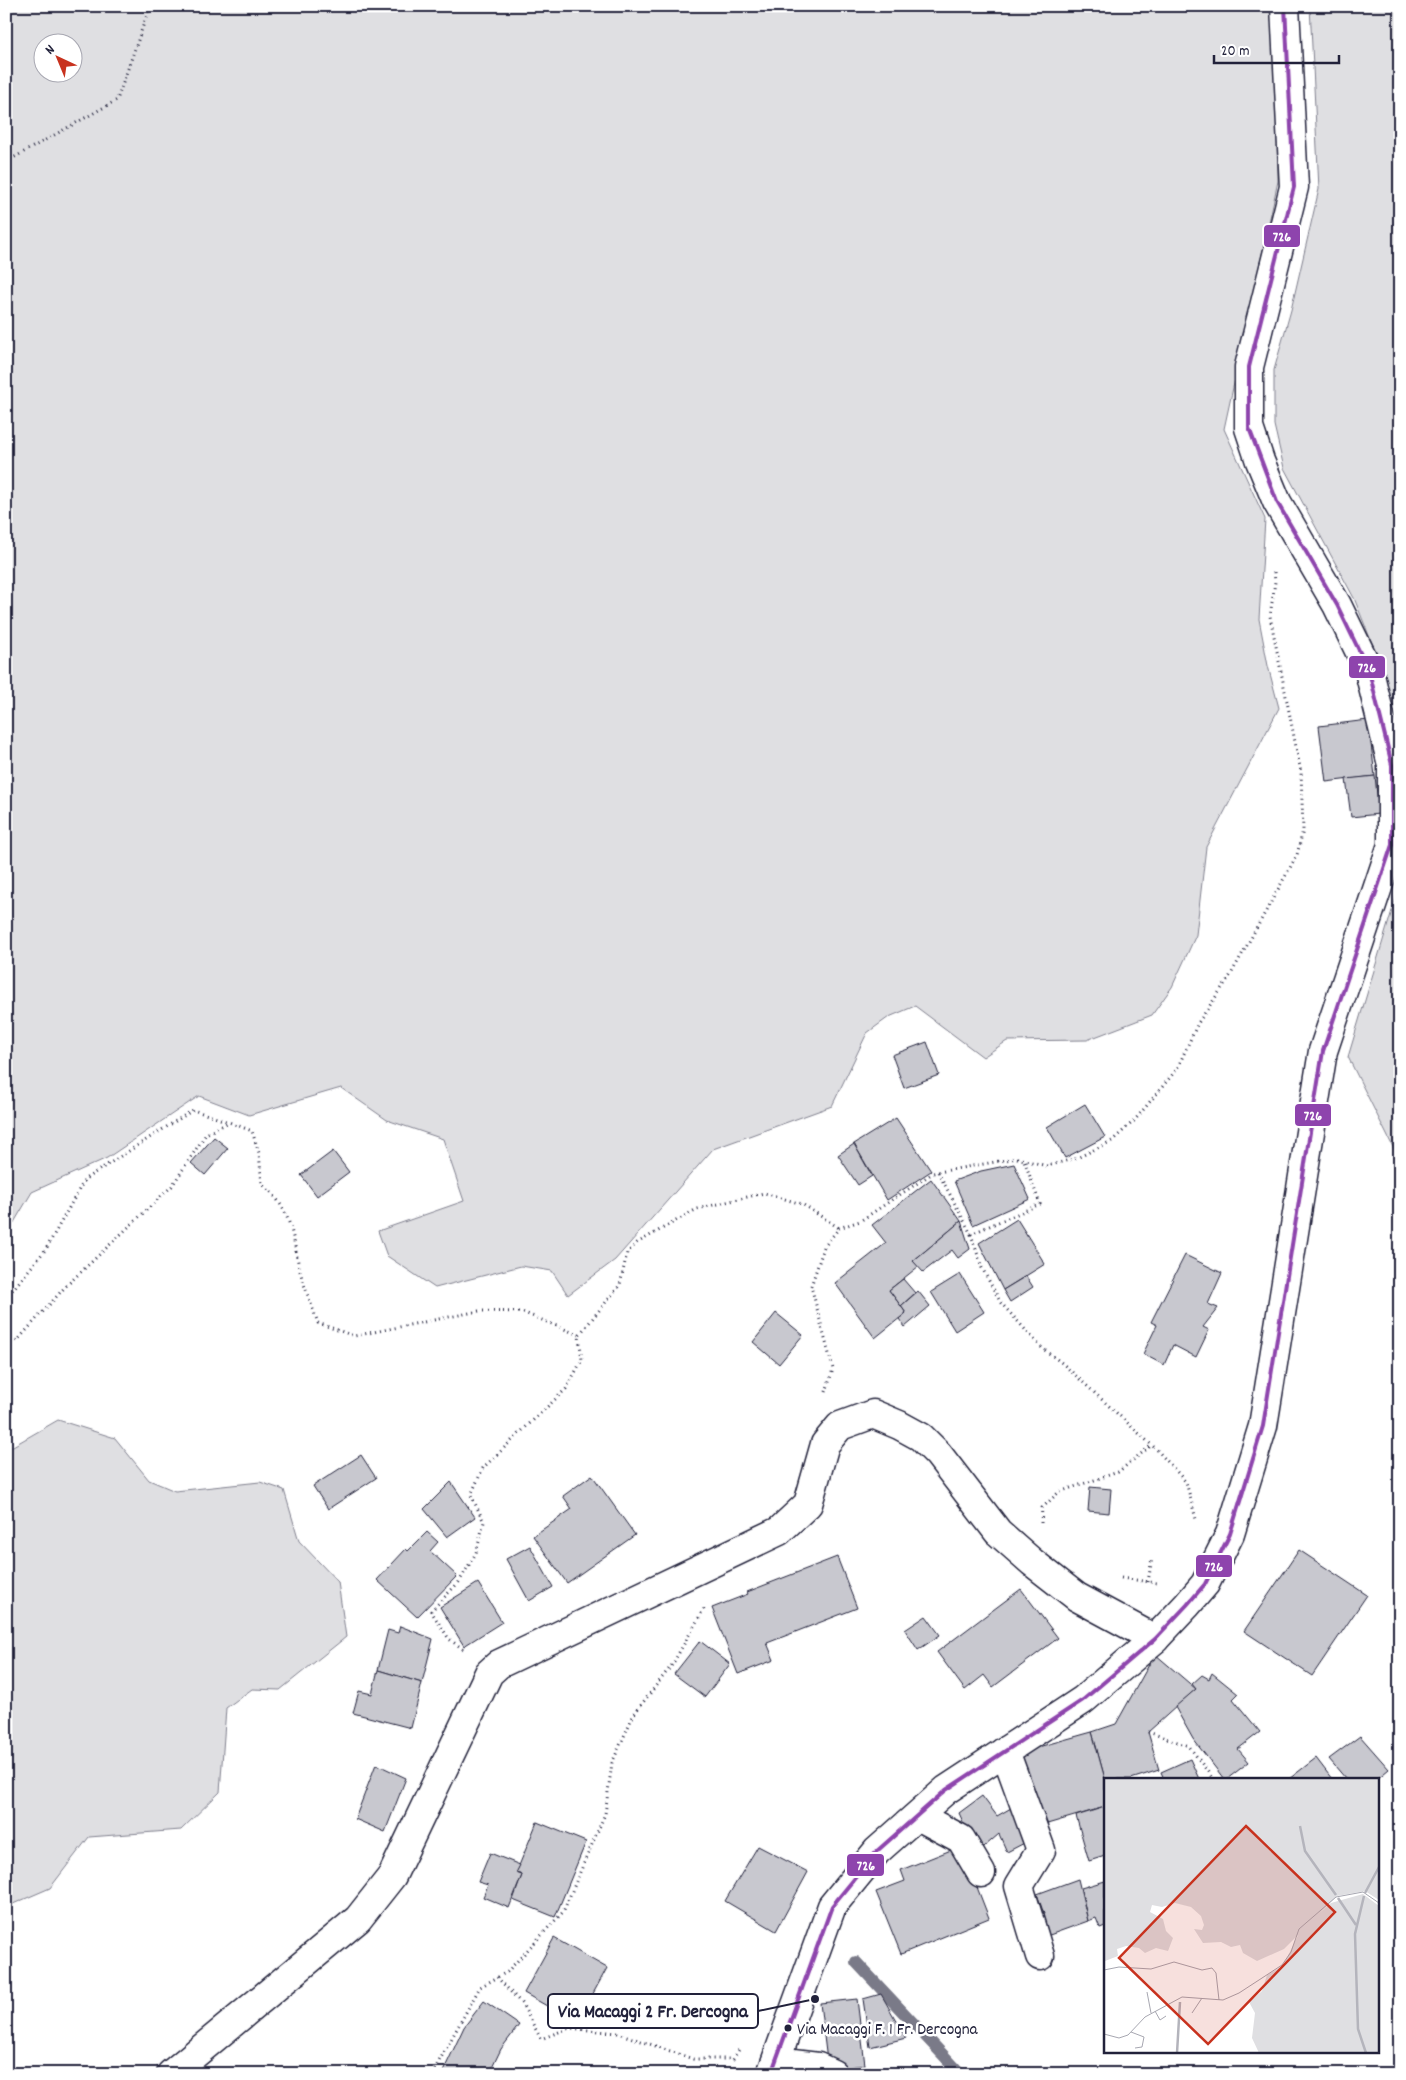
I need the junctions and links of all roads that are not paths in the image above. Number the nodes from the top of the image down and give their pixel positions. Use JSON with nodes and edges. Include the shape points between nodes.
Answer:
{"nodes":[{"id":1,"x":1285,"y":6,"type":"edge"},
{"id":2,"x":1155,"y":1639,"type":"junction"},
{"id":3,"x":1005,"y":1751,"type":"junction"},
{"id":4,"x":918,"y":1816,"type":"junction"},
{"id":5,"x":981,"y":1873,"type":"dead end"},
{"id":6,"x":1040,"y":1956,"type":"dead end"},
{"id":7,"x":774,"y":2068,"type":"edge"},
{"id":8,"x":172,"y":2074,"type":"edge"},
{"id":9,"x":834,"y":2074,"type":"edge"}],
"edges":[{"from":1,"to":2,"type":"main road","via":[[1294,187],[1249,367],[1249,428],[1278,502],[1337,605],[1369,671],[1392,765],[1392,845],[1323,1051],[1263,1426],[1230,1534],[1205,1584]]},
{"from":2,"to":3,"type":"main road","via":[[1083,1700]]},
{"from":2,"to":8,"type":"main road","via":[[1077,1597],[1044,1572],[998,1532],[922,1437],[873,1414],[840,1426],[825,1444],[808,1504],[779,1531],[500,1664],[488,1673],[392,1876],[358,1919]]},
{"from":3,"to":4,"type":"main road","via":[[946,1790]]},
{"from":3,"to":6,"type":"main road","via":[[1041,1850],[1019,1886]]},
{"from":4,"to":5,"type":"main road","via":[[962,1839]]},
{"from":4,"to":7,"type":"main road","via":[[877,1851],[832,1906]]},
{"from":7,"to":9,"type":"main road","via":[[818,2067]]}]}
